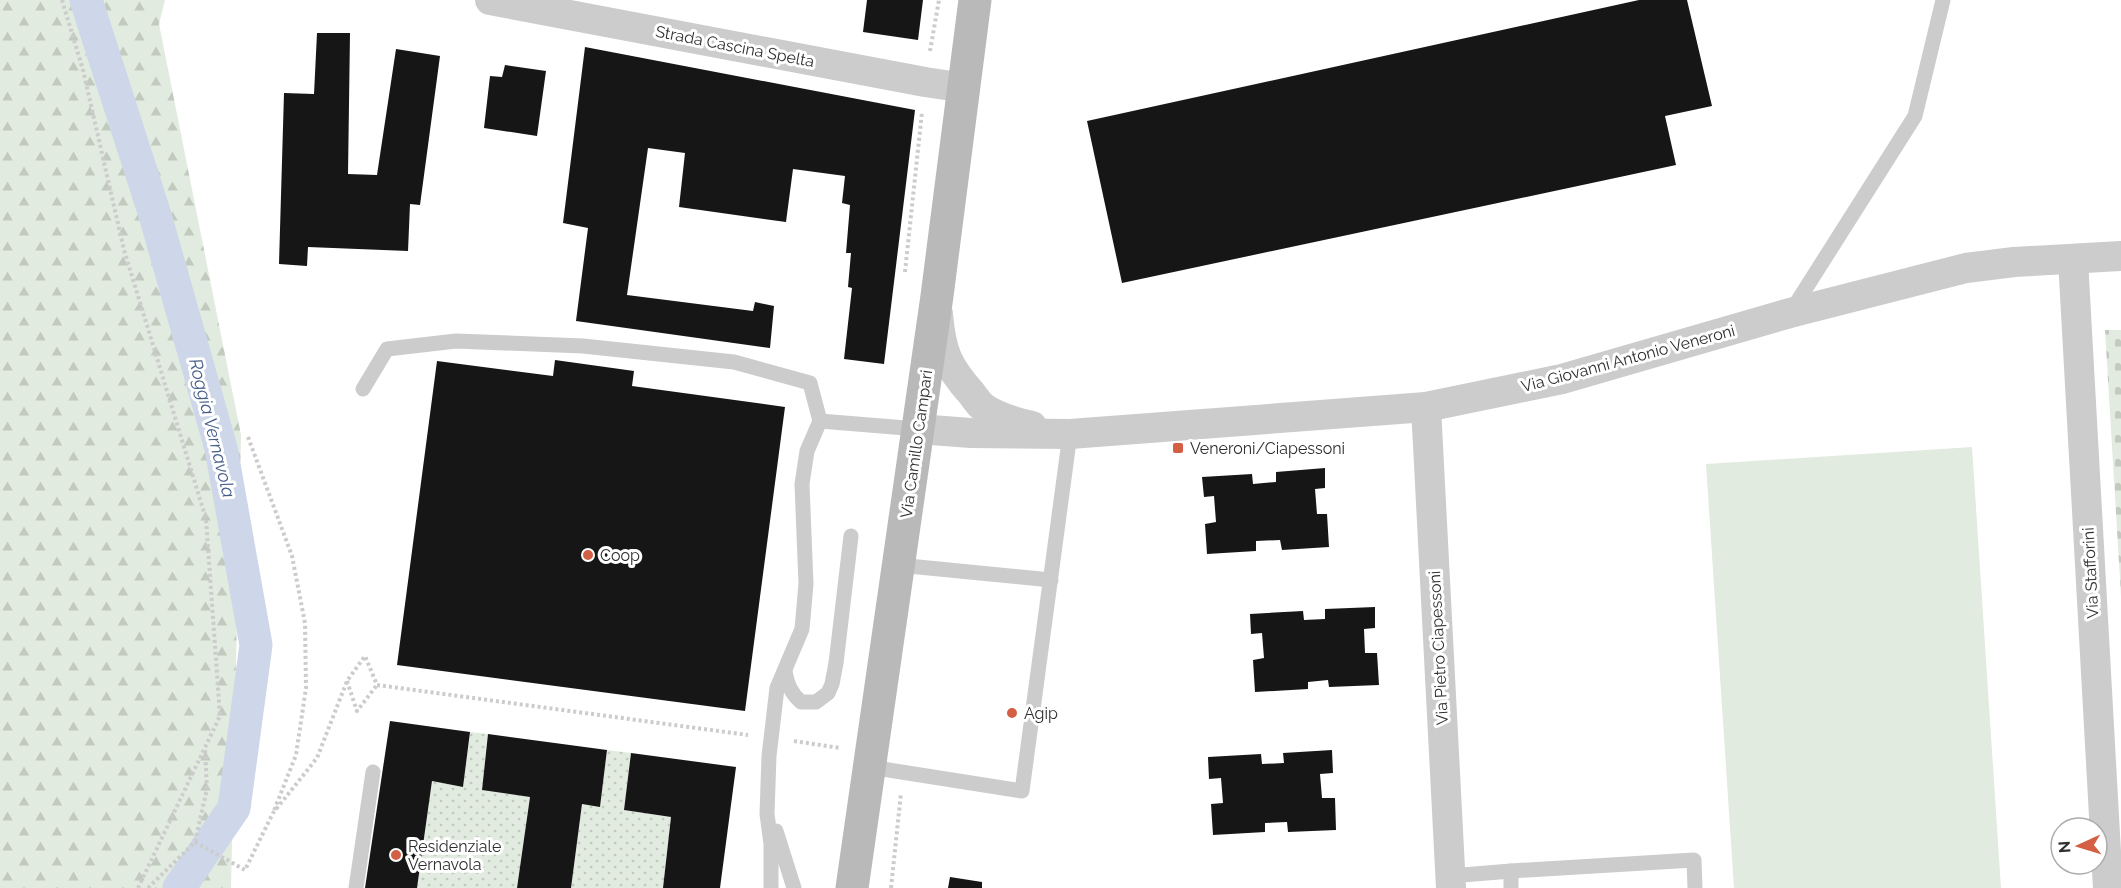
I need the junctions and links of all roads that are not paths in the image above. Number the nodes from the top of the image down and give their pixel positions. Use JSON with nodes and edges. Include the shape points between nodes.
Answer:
{"nodes":[{"id":1,"x":975,"y":0,"type":"edge"},
{"id":2,"x":1943,"y":0,"type":"edge"},
{"id":3,"x":500,"y":1,"type":"edge"},
{"id":4,"x":965,"y":88,"type":"junction"},
{"id":5,"x":2121,"y":256,"type":"edge"},
{"id":6,"x":2073,"y":259,"type":"junction"},
{"id":7,"x":937,"y":296,"type":"junction"},
{"id":8,"x":1790,"y":313,"type":"junction"},
{"id":9,"x":363,"y":389,"type":"dead end"},
{"id":10,"x":1426,"y":407,"type":"junction"},
{"id":11,"x":820,"y":421,"type":"junction"},
{"id":12,"x":918,"y":429,"type":"junction"},
{"id":13,"x":1070,"y":434,"type":"junction"},
{"id":14,"x":851,"y":536,"type":"dead end"},
{"id":15,"x":898,"y":565,"type":"junction"},
{"id":16,"x":1051,"y":580,"type":"junction"},
{"id":17,"x":785,"y":671,"type":"junction"},
{"id":18,"x":871,"y":760,"type":"junction"},
{"id":19,"x":373,"y":772,"type":"dead end"},
{"id":20,"x":767,"y":814,"type":"junction"},
{"id":21,"x":1511,"y":871,"type":"junction"},
{"id":22,"x":1451,"y":882,"type":"edge"},
{"id":23,"x":356,"y":888,"type":"edge"},
{"id":24,"x":771,"y":888,"type":"edge"},
{"id":25,"x":794,"y":888,"type":"edge"},
{"id":26,"x":852,"y":888,"type":"edge"},
{"id":27,"x":1511,"y":888,"type":"edge"},
{"id":28,"x":1695,"y":888,"type":"edge"},
{"id":29,"x":2108,"y":888,"type":"edge"}],
"edges":[{"from":1,"to":4,"type":"street","name":"Via Camillo Campari"},
{"from":2,"to":8,"type":"lane","via":[[1915,116]]},
{"from":3,"to":4,"type":"street","name":"Strada Cascina Spelta"},
{"from":4,"to":7,"type":"street","name":"Via Camillo Campari"},
{"from":5,"to":6,"type":"street","name":"Via Giovanni Antonio Veneroni"},
{"from":6,"to":8,"type":"street","name":"Via Giovanni Antonio Veneroni","via":[[1966,268]]},
{"from":6,"to":29,"type":"street","name":"Via Stafforini"},
{"from":7,"to":12,"type":"street","name":"Via Camillo Campari"},
{"from":7,"to":13,"type":"street","name":"Via Giovanni Antonio Veneroni","via":[[940,338],[950,368],[984,408],[1019,423]]},
{"from":8,"to":10,"type":"street","name":"Via Giovanni Antonio Veneroni","via":[[1562,379]]},
{"from":9,"to":11,"type":"lane","via":[[387,349],[456,341],[583,346],[734,362],[810,383]]},
{"from":10,"to":13,"type":"street","name":"Via Giovanni Antonio Veneroni"},
{"from":10,"to":22,"type":"street","name":"Via Pietro Ciapessoni"},
{"from":11,"to":12,"type":"lane"},
{"from":11,"to":17,"type":"lane","via":[[807,452],[802,484],[806,584],[802,629]]},
{"from":12,"to":13,"type":"street","name":"Via Giovanni Antonio Veneroni"},
{"from":12,"to":15,"type":"street","name":"Via Camillo Campari"},
{"from":13,"to":16,"type":"lane"},
{"from":14,"to":17,"type":"lane","via":[[836,663],[828,693],[816,702],[801,702],[786,682]]},
{"from":15,"to":16,"type":"lane"},
{"from":15,"to":18,"type":"street","name":"Via Camillo Campari"},
{"from":16,"to":18,"type":"lane","via":[[1022,791]]},
{"from":17,"to":20,"type":"lane","via":[[777,688]]},
{"from":18,"to":26,"type":"street","name":"Via Camillo Campari"},
{"from":19,"to":23,"type":"lane"},
{"from":20,"to":24,"type":"lane"},
{"from":20,"to":25,"type":"lane"},
{"from":21,"to":22,"type":"lane"},
{"from":21,"to":27,"type":"lane"},
{"from":21,"to":28,"type":"lane","via":[[1694,860]]}]}
